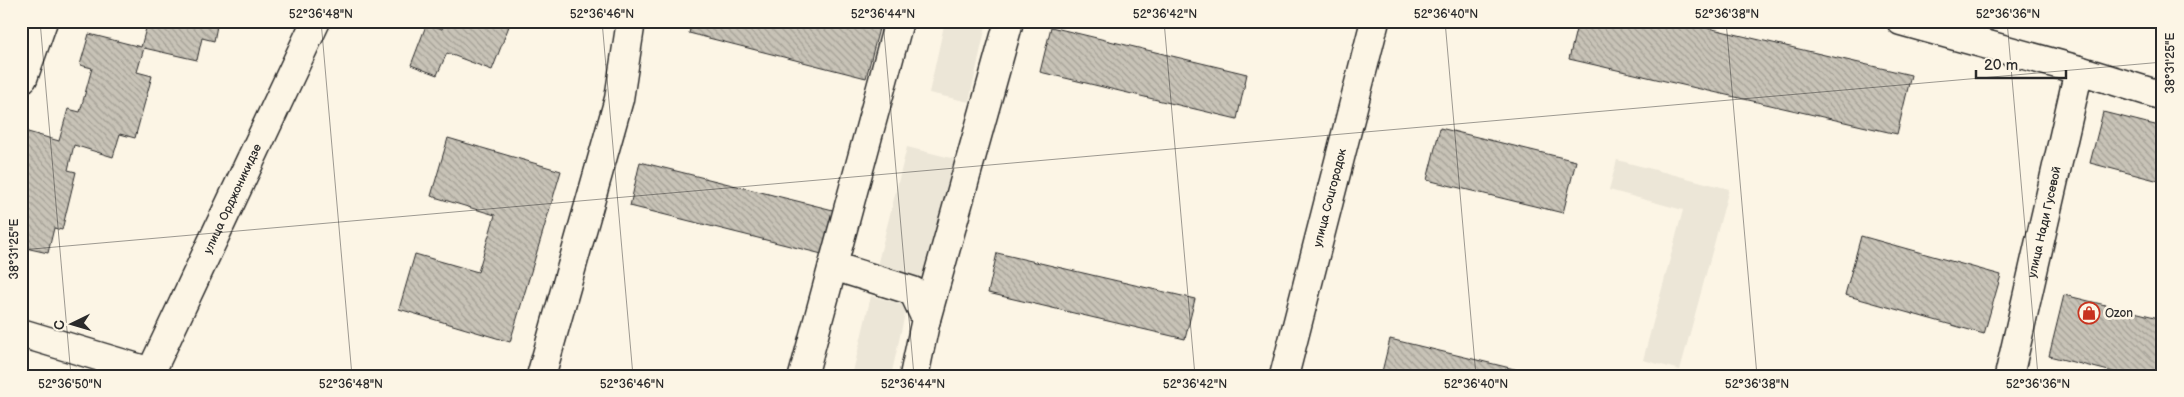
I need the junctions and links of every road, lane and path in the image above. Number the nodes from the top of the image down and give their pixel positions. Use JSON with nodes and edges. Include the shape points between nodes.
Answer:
{"nodes":[{"id":1,"x":43,"y":21,"type":"edge"},
{"id":2,"x":316,"y":21,"type":"edge"},
{"id":3,"x":631,"y":21,"type":"edge"},
{"id":4,"x":899,"y":21,"type":"edge"},
{"id":5,"x":1375,"y":21,"type":"edge"},
{"id":6,"x":1902,"y":21,"type":"edge"},
{"id":7,"x":1008,"y":25,"type":"dead end"},
{"id":8,"x":2078,"y":70,"type":"junction"},
{"id":9,"x":21,"y":78,"type":"edge"},
{"id":10,"x":2163,"y":96,"type":"edge"},
{"id":11,"x":833,"y":266,"type":"junction"},
{"id":12,"x":926,"y":319,"type":"junction"},
{"id":13,"x":21,"y":333,"type":"edge"},
{"id":14,"x":150,"y":374,"type":"edge"},
{"id":15,"x":541,"y":376,"type":"edge"},
{"id":16,"x":803,"y":376,"type":"edge"},
{"id":17,"x":914,"y":376,"type":"edge"},
{"id":18,"x":1284,"y":376,"type":"edge"},
{"id":19,"x":2009,"y":376,"type":"edge"}],
"edges":[{"from":1,"to":9,"type":"street"},
{"from":2,"to":14,"type":"street","name":"улица Орджоникидзе"},
{"from":3,"to":15,"type":"street","via":[[619,99]]},
{"from":4,"to":11,"type":"street"},
{"from":5,"to":18,"type":"street","name":"улица Соцгородок"},
{"from":6,"to":8,"type":"street"},
{"from":7,"to":12,"type":"street"},
{"from":8,"to":10,"type":"street"},
{"from":8,"to":19,"type":"street","name":"улица Нади Гусевой"},
{"from":11,"to":12,"type":"street","via":[[913,291]]},
{"from":11,"to":16,"type":"street"},
{"from":12,"to":17,"type":"street"},
{"from":13,"to":14,"type":"street"}]}
